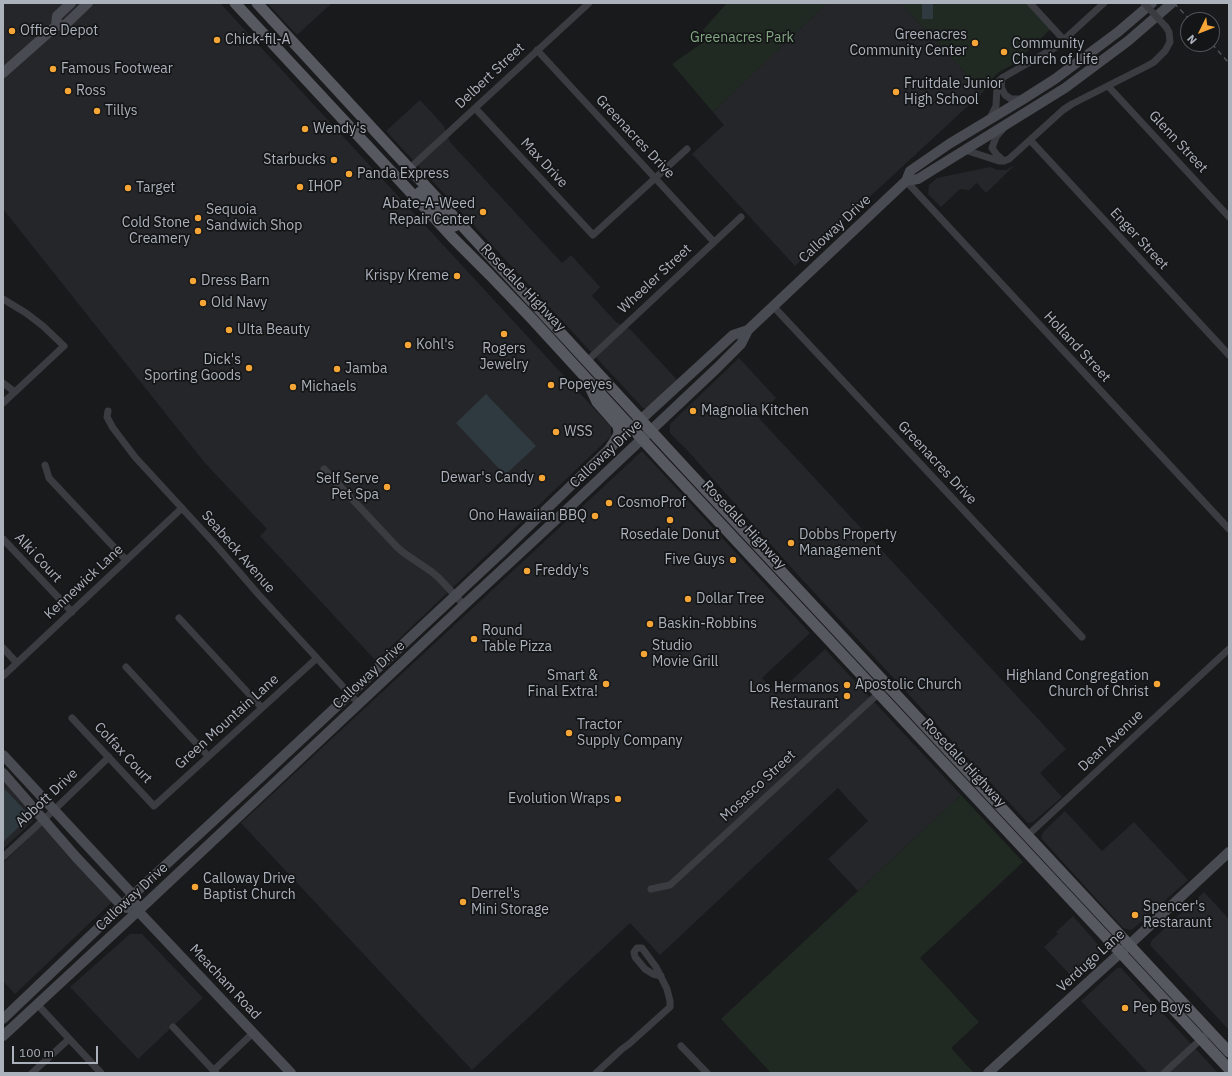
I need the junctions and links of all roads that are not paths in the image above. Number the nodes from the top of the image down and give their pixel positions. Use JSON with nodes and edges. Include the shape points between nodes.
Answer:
{"nodes":[{"id":1,"x":71,"y":3,"type":"edge"},
{"id":2,"x":88,"y":3,"type":"edge"},
{"id":3,"x":236,"y":3,"type":"edge"},
{"id":4,"x":257,"y":3,"type":"edge"},
{"id":5,"x":589,"y":3,"type":"edge"},
{"id":6,"x":1030,"y":3,"type":"edge"},
{"id":7,"x":1104,"y":3,"type":"edge"},
{"id":8,"x":1144,"y":3,"type":"edge"},
{"id":9,"x":1152,"y":3,"type":"edge"},
{"id":10,"x":1172,"y":3,"type":"edge"},
{"id":11,"x":56,"y":26,"type":"junction"},
{"id":12,"x":1064,"y":40,"type":"junction"},
{"id":13,"x":537,"y":50,"type":"junction"},
{"id":14,"x":3,"y":73,"type":"edge"},
{"id":15,"x":1002,"y":78,"type":"junction"},
{"id":16,"x":1108,"y":86,"type":"junction"},
{"id":17,"x":1024,"y":99,"type":"junction"},
{"id":18,"x":475,"y":108,"type":"junction"},
{"id":19,"x":990,"y":118,"type":"junction"},
{"id":20,"x":1007,"y":124,"type":"junction"},
{"id":21,"x":1030,"y":140,"type":"junction"},
{"id":22,"x":687,"y":148,"type":"dead end"},
{"id":23,"x":965,"y":150,"type":"junction"},
{"id":24,"x":1004,"y":161,"type":"junction"},
{"id":25,"x":410,"y":168,"type":"junction"},
{"id":26,"x":394,"y":175,"type":"junction"},
{"id":27,"x":655,"y":178,"type":"junction"},
{"id":28,"x":906,"y":182,"type":"junction"},
{"id":29,"x":1229,"y":216,"type":"edge"},
{"id":30,"x":741,"y":217,"type":"dead end"},
{"id":31,"x":465,"y":229,"type":"junction"},
{"id":32,"x":714,"y":242,"type":"junction"},
{"id":33,"x":3,"y":299,"type":"edge"},
{"id":34,"x":773,"y":306,"type":"junction"},
{"id":35,"x":748,"y":330,"type":"junction"},
{"id":36,"x":1229,"y":355,"type":"edge"},
{"id":37,"x":587,"y":361,"type":"junction"},
{"id":38,"x":579,"y":370,"type":"junction"},
{"id":39,"x":3,"y":383,"type":"edge"},
{"id":40,"x":15,"y":392,"type":"junction"},
{"id":41,"x":3,"y":403,"type":"edge"},
{"id":42,"x":108,"y":411,"type":"dead end"},
{"id":43,"x":641,"y":420,"type":"junction"},
{"id":44,"x":632,"y":428,"type":"junction"},
{"id":45,"x":651,"y":430,"type":"junction"},
{"id":46,"x":642,"y":439,"type":"junction"},
{"id":47,"x":611,"y":447,"type":"junction"},
{"id":48,"x":45,"y":465,"type":"dead end"},
{"id":49,"x":324,"y":469,"type":"dead end"},
{"id":50,"x":182,"y":508,"type":"junction"},
{"id":51,"x":539,"y":517,"type":"junction"},
{"id":52,"x":1229,"y":529,"type":"edge"},
{"id":53,"x":3,"y":539,"type":"edge"},
{"id":54,"x":746,"y":550,"type":"junction"},
{"id":55,"x":126,"y":560,"type":"junction"},
{"id":56,"x":502,"y":570,"type":"junction"},
{"id":57,"x":796,"y":586,"type":"junction"},
{"id":58,"x":455,"y":596,"type":"junction"},
{"id":59,"x":788,"y":596,"type":"junction"},
{"id":60,"x":464,"y":605,"type":"junction"},
{"id":61,"x":72,"y":612,"type":"junction"},
{"id":62,"x":179,"y":618,"type":"dead end"},
{"id":63,"x":1082,"y":637,"type":"dead end"},
{"id":64,"x":3,"y":648,"type":"edge"},
{"id":65,"x":1229,"y":649,"type":"edge"},
{"id":66,"x":317,"y":658,"type":"junction"},
{"id":67,"x":17,"y":663,"type":"junction"},
{"id":68,"x":126,"y":667,"type":"dead end"},
{"id":69,"x":3,"y":676,"type":"edge"},
{"id":70,"x":881,"y":677,"type":"junction"},
{"id":71,"x":879,"y":693,"type":"junction"},
{"id":72,"x":350,"y":694,"type":"junction"},
{"id":73,"x":359,"y":704,"type":"junction"},
{"id":74,"x":262,"y":708,"type":"junction"},
{"id":75,"x":72,"y":718,"type":"dead end"},
{"id":76,"x":300,"y":742,"type":"junction"},
{"id":77,"x":3,"y":755,"type":"edge"},
{"id":78,"x":208,"y":756,"type":"junction"},
{"id":79,"x":109,"y":757,"type":"junction"},
{"id":80,"x":3,"y":773,"type":"edge"},
{"id":81,"x":954,"y":774,"type":"junction"},
{"id":82,"x":262,"y":777,"type":"junction"},
{"id":83,"x":268,"y":788,"type":"junction"},
{"id":84,"x":154,"y":806,"type":"joint"},
{"id":85,"x":54,"y":810,"type":"junction"},
{"id":86,"x":44,"y":819,"type":"junction"},
{"id":87,"x":230,"y":824,"type":"junction"},
{"id":88,"x":1028,"y":835,"type":"junction"},
{"id":89,"x":1229,"y":852,"type":"edge"},
{"id":90,"x":3,"y":857,"type":"edge"},
{"id":91,"x":1036,"y":862,"type":"junction"},
{"id":92,"x":651,"y":889,"type":"dead end"},
{"id":93,"x":1080,"y":891,"type":"junction"},
{"id":94,"x":133,"y":895,"type":"junction"},
{"id":95,"x":122,"y":906,"type":"junction"},
{"id":96,"x":138,"y":911,"type":"junction"},
{"id":97,"x":1129,"y":945,"type":"junction"},
{"id":98,"x":1120,"y":953,"type":"junction"},
{"id":99,"x":661,"y":976,"type":"dead end"},
{"id":100,"x":46,"y":978,"type":"junction"},
{"id":101,"x":37,"y":1004,"type":"junction"},
{"id":102,"x":3,"y":1019,"type":"edge"},
{"id":103,"x":173,"y":1027,"type":"dead end"},
{"id":104,"x":1210,"y":1031,"type":"junction"},
{"id":105,"x":253,"y":1033,"type":"junction"},
{"id":106,"x":3,"y":1035,"type":"edge"},
{"id":107,"x":69,"y":1039,"type":"junction"},
{"id":108,"x":1200,"y":1040,"type":"junction"},
{"id":109,"x":681,"y":1046,"type":"dead end"},
{"id":110,"x":1229,"y":1052,"type":"edge"},
{"id":111,"x":1229,"y":1069,"type":"edge"},
{"id":112,"x":215,"y":1072,"type":"edge"},
{"id":113,"x":32,"y":1073,"type":"edge"},
{"id":114,"x":101,"y":1073,"type":"edge"},
{"id":115,"x":291,"y":1073,"type":"edge"},
{"id":116,"x":596,"y":1073,"type":"edge"},
{"id":117,"x":707,"y":1073,"type":"edge"},
{"id":118,"x":988,"y":1073,"type":"edge"},
{"id":119,"x":1164,"y":1073,"type":"edge"}],
"edges":[{"from":1,"to":11,"type":"main road","via":[[57,16]]},
{"from":2,"to":11,"type":"main road","via":[[65,25]]},
{"from":3,"to":26,"type":"main road","name":"Rosedale Highway"},
{"from":4,"to":25,"type":"main road","name":"Rosedale Highway"},
{"from":5,"to":13,"type":"street","name":"Delbert Street"},
{"from":6,"to":12,"type":"street"},
{"from":7,"to":12,"type":"street"},
{"from":8,"to":16,"type":"street","bridge":true,"via":[[1169,32],[1168,47],[1147,66]]},
{"from":9,"to":17,"type":"main road","name":"Calloway Drive","via":[[1087,56]]},
{"from":10,"to":20,"type":"main road","name":"Calloway Drive","via":[[1097,65]]},
{"from":11,"to":14,"type":"main road"},
{"from":12,"to":15,"type":"street"},
{"from":13,"to":18,"type":"street","name":"Delbert Street"},
{"from":13,"to":27,"type":"street","name":"Greenacres Drive"},
{"from":15,"to":17,"type":"street","via":[[1001,87],[1005,95],[1011,99]]},
{"from":15,"to":19,"type":"street","via":[[998,82],[996,106]]},
{"from":16,"to":21,"type":"street","via":[[1063,110]]},
{"from":16,"to":29,"type":"street","name":"Glenn Street"},
{"from":17,"to":19,"type":"main road","name":"Calloway Drive"},
{"from":18,"to":25,"type":"street","name":"Delbert Street"},
{"from":18,"to":27,"type":"street","name":"Max Drive","via":[[593,235]]},
{"from":19,"to":28,"type":"main road","name":"Calloway Drive","via":[[910,171]]},
{"from":20,"to":23,"type":"main road","name":"Calloway Drive"},
{"from":20,"to":24,"type":"street","via":[[996,137],[992,148]]},
{"from":21,"to":24,"type":"street"},
{"from":21,"to":36,"type":"street","name":"Enger Street"},
{"from":22,"to":27,"type":"street"},
{"from":23,"to":24,"type":"street"},
{"from":23,"to":28,"type":"main road","name":"Calloway Drive","via":[[918,179]]},
{"from":25,"to":31,"type":"main road","name":"Rosedale Highway"},
{"from":26,"to":31,"type":"main road","via":[[418,190],[450,223]]},
{"from":26,"to":38,"type":"main road","name":"Rosedale Highway"},
{"from":27,"to":32,"type":"street","name":"Greenacres Drive"},
{"from":28,"to":34,"type":"main road","name":"Calloway Drive"},
{"from":28,"to":52,"type":"street","name":"Holland Street"},
{"from":30,"to":32,"type":"street","name":"Wheeler Street"},
{"from":31,"to":37,"type":"main road","name":"Rosedale Highway"},
{"from":32,"to":37,"type":"street","name":"Wheeler Street"},
{"from":33,"to":40,"type":"street","via":[[26,313],[64,346]]},
{"from":34,"to":35,"type":"main road","name":"Calloway Drive"},
{"from":34,"to":63,"type":"street","name":"Greenacres Drive"},
{"from":35,"to":43,"type":"main road","name":"Calloway Drive","via":[[733,335]]},
{"from":35,"to":45,"type":"main road","name":"Calloway Drive","via":[[741,344]]},
{"from":37,"to":43,"type":"main road","name":"Rosedale Highway"},
{"from":38,"to":44,"type":"main road","name":"Rosedale Highway"},
{"from":38,"to":47,"type":"main road","via":[[597,402],[618,426],[618,436]]},
{"from":39,"to":40,"type":"street"},
{"from":40,"to":41,"type":"street"},
{"from":42,"to":50,"type":"street","name":"Seabeck Avenue","via":[[107,417],[124,443]]},
{"from":43,"to":44,"type":"main road","name":"Calloway Drive"},
{"from":43,"to":45,"type":"main road","name":"Rosedale Highway"},
{"from":44,"to":46,"type":"main road","name":"Rosedale Highway"},
{"from":44,"to":47,"type":"main road","name":"Calloway Drive"},
{"from":45,"to":46,"type":"main road","name":"Calloway Drive"},
{"from":45,"to":57,"type":"main road","name":"Rosedale Highway"},
{"from":46,"to":54,"type":"main road","name":"Rosedale Highway"},
{"from":46,"to":56,"type":"main road","name":"Calloway Drive"},
{"from":47,"to":51,"type":"main road","name":"Calloway Drive"},
{"from":48,"to":55,"type":"street","via":[[49,478]]},
{"from":49,"to":58,"type":"street","via":[[397,547],[432,572]]},
{"from":50,"to":55,"type":"street","name":"Kennewick Lane"},
{"from":50,"to":66,"type":"street","name":"Seabeck Avenue"},
{"from":51,"to":56,"type":"main road","via":[[534,531],[512,551]]},
{"from":51,"to":58,"type":"main road","name":"Calloway Drive"},
{"from":53,"to":61,"type":"street","name":"Alki Court"},
{"from":54,"to":57,"type":"main road","via":[[762,560],[787,586]]},
{"from":54,"to":59,"type":"main road","name":"Rosedale Highway"},
{"from":55,"to":61,"type":"street","name":"Kennewick Lane"},
{"from":56,"to":60,"type":"main road","name":"Calloway Drive"},
{"from":57,"to":70,"type":"main road","name":"Rosedale Highway"},
{"from":58,"to":60,"type":"street"},
{"from":58,"to":72,"type":"main road","name":"Calloway Drive"},
{"from":59,"to":70,"type":"main road","via":[[799,599],[849,652]]},
{"from":59,"to":71,"type":"main road","name":"Rosedale Highway"},
{"from":60,"to":73,"type":"main road","name":"Calloway Drive"},
{"from":61,"to":67,"type":"street","name":"Kennewick Lane"},
{"from":62,"to":74,"type":"street"},
{"from":64,"to":67,"type":"street"},
{"from":65,"to":88,"type":"street","name":"Dean Avenue"},
{"from":66,"to":72,"type":"street","name":"Seabeck Avenue"},
{"from":66,"to":74,"type":"street","name":"Green Mountain Lane"},
{"from":67,"to":69,"type":"street","name":"Kennewick Lane"},
{"from":68,"to":78,"type":"street"},
{"from":70,"to":88,"type":"main road","name":"Rosedale Highway"},
{"from":71,"to":81,"type":"main road","name":"Rosedale Highway"},
{"from":71,"to":92,"type":"street","name":"Mosasco Street","via":[[670,885]]},
{"from":72,"to":73,"type":"street","name":"Seabeck Avenue"},
{"from":72,"to":76,"type":"main road","name":"Calloway Drive"},
{"from":73,"to":83,"type":"main road","name":"Calloway Drive"},
{"from":74,"to":78,"type":"street","name":"Green Mountain Lane"},
{"from":75,"to":79,"type":"street","name":"Colfax Court"},
{"from":76,"to":82,"type":"main road","name":"Calloway Drive"},
{"from":76,"to":83,"type":"main road","via":[[292,757],[268,781]]},
{"from":77,"to":85,"type":"main road","name":"Meacham Road"},
{"from":78,"to":84,"type":"street","name":"Green Mountain Lane"},
{"from":79,"to":84,"type":"street","name":"Colfax Court"},
{"from":79,"to":85,"type":"street","name":"Abbott Drive"},
{"from":80,"to":86,"type":"main road","name":"Meacham Road"},
{"from":81,"to":88,"type":"main road","via":[[973,787],[1016,833],[1024,837]]},
{"from":81,"to":91,"type":"main road","name":"Rosedale Highway"},
{"from":82,"to":87,"type":"main road","via":[[253,793],[234,811]]},
{"from":82,"to":94,"type":"main road","name":"Calloway Drive"},
{"from":83,"to":87,"type":"main road","name":"Calloway Drive"},
{"from":85,"to":86,"type":"street","name":"Abbott Drive"},
{"from":85,"to":94,"type":"main road","name":"Meacham Road"},
{"from":86,"to":90,"type":"street","name":"Abbott Drive"},
{"from":86,"to":95,"type":"main road","name":"Meacham Road"},
{"from":87,"to":96,"type":"main road","name":"Calloway Drive"},
{"from":88,"to":93,"type":"main road","name":"Rosedale Highway"},
{"from":89,"to":97,"type":"main road","name":"Verdugo Lane"},
{"from":91,"to":93,"type":"main road","via":[[1042,860],[1064,883]]},
{"from":91,"to":98,"type":"main road","name":"Rosedale Highway"},
{"from":93,"to":97,"type":"main road","name":"Rosedale Highway"},
{"from":94,"to":95,"type":"main road","name":"Calloway Drive"},
{"from":94,"to":96,"type":"main road","name":"Meacham Road"},
{"from":95,"to":96,"type":"main road","name":"Meacham Road"},
{"from":95,"to":100,"type":"main road","name":"Calloway Drive"},
{"from":96,"to":101,"type":"main road","name":"Calloway Drive"},
{"from":96,"to":105,"type":"main road","name":"Meacham Road"},
{"from":97,"to":98,"type":"main road","name":"Verdugo Lane"},
{"from":97,"to":104,"type":"main road","name":"Rosedale Highway"},
{"from":98,"to":108,"type":"main road","name":"Rosedale Highway"},
{"from":98,"to":118,"type":"main road","name":"Verdugo Lane"},
{"from":99,"to":116,"type":"street","via":[[667,989],[670,1007]]},
{"from":100,"to":102,"type":"main road","name":"Calloway Drive"},
{"from":100,"to":106,"type":"main road","via":[[46,985],[41,992],[10,1022]]},
{"from":101,"to":106,"type":"main road","name":"Calloway Drive"},
{"from":101,"to":107,"type":"street"},
{"from":103,"to":112,"type":"street"},
{"from":104,"to":108,"type":"street"},
{"from":104,"to":110,"type":"main road","name":"Rosedale Highway"},
{"from":105,"to":112,"type":"street"},
{"from":105,"to":115,"type":"main road","name":"Meacham Road"},
{"from":107,"to":113,"type":"street"},
{"from":107,"to":114,"type":"street"},
{"from":108,"to":111,"type":"main road","name":"Rosedale Highway"},
{"from":108,"to":119,"type":"street"},
{"from":109,"to":117,"type":"street"}]}
